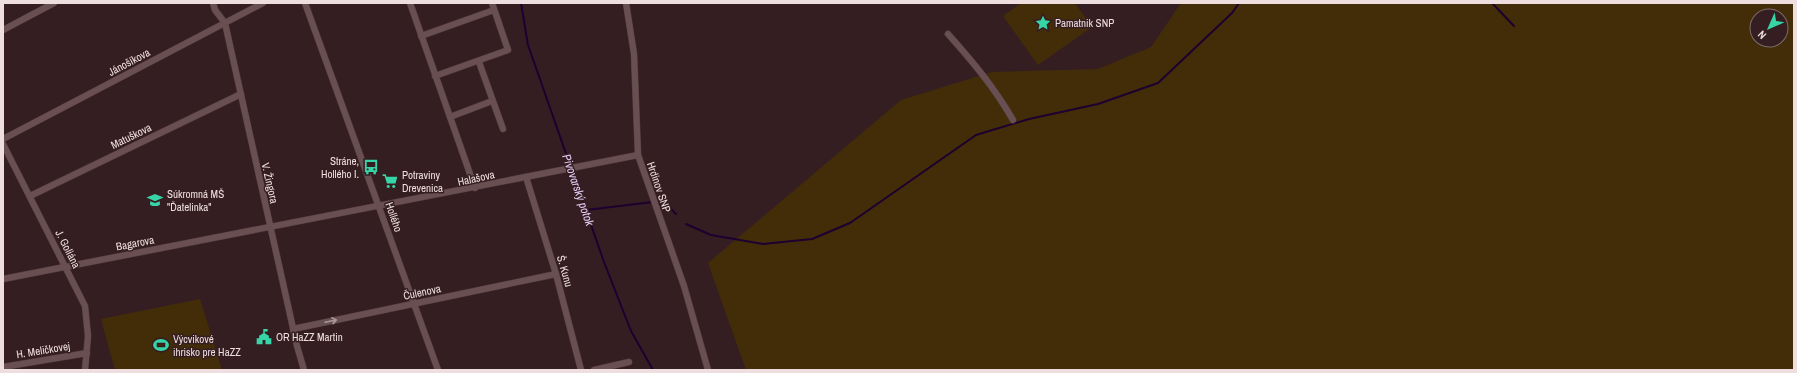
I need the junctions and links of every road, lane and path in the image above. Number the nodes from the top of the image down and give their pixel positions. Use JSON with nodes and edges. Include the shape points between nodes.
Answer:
{"nodes":[{"id":1,"x":54,"y":3,"type":"edge"},
{"id":2,"x":213,"y":3,"type":"edge"},
{"id":3,"x":263,"y":3,"type":"edge"},
{"id":4,"x":305,"y":3,"type":"edge"},
{"id":5,"x":410,"y":3,"type":"edge"},
{"id":6,"x":492,"y":3,"type":"edge"},
{"id":7,"x":626,"y":3,"type":"edge"},
{"id":8,"x":494,"y":10,"type":"junction"},
{"id":9,"x":225,"y":23,"type":"junction"},
{"id":10,"x":3,"y":30,"type":"edge"},
{"id":11,"x":948,"y":34,"type":"dead end"},
{"id":12,"x":421,"y":36,"type":"junction"},
{"id":13,"x":478,"y":62,"type":"junction"},
{"id":14,"x":435,"y":76,"type":"junction"},
{"id":15,"x":241,"y":94,"type":"junction"},
{"id":16,"x":492,"y":101,"type":"junction"},
{"id":17,"x":450,"y":117,"type":"junction"},
{"id":18,"x":1013,"y":120,"type":"dead end"},
{"id":19,"x":503,"y":129,"type":"dead end"},
{"id":20,"x":3,"y":138,"type":"edge"},
{"id":21,"x":3,"y":144,"type":"edge"},
{"id":22,"x":638,"y":155,"type":"junction"},
{"id":23,"x":526,"y":177,"type":"junction"},
{"id":24,"x":475,"y":188,"type":"junction"},
{"id":25,"x":30,"y":196,"type":"junction"},
{"id":26,"x":380,"y":206,"type":"junction"},
{"id":27,"x":270,"y":227,"type":"junction"},
{"id":28,"x":65,"y":267,"type":"junction"},
{"id":29,"x":556,"y":274,"type":"junction"},
{"id":30,"x":3,"y":279,"type":"edge"},
{"id":31,"x":414,"y":304,"type":"junction"},
{"id":32,"x":293,"y":329,"type":"junction"},
{"id":33,"x":87,"y":353,"type":"junction"},
{"id":34,"x":629,"y":362,"type":"dead end"},
{"id":35,"x":3,"y":367,"type":"edge"},
{"id":36,"x":85,"y":370,"type":"edge"},
{"id":37,"x":304,"y":370,"type":"edge"},
{"id":38,"x":438,"y":370,"type":"edge"},
{"id":39,"x":581,"y":370,"type":"edge"},
{"id":40,"x":594,"y":370,"type":"edge"},
{"id":41,"x":708,"y":370,"type":"edge"}],
"edges":[{"from":1,"to":10,"type":"street"},
{"from":2,"to":9,"type":"street","name":"V. Žingora"},
{"from":3,"to":9,"type":"street","name":"Jánošíkova"},
{"from":4,"to":26,"type":"street","name":"Hollého"},
{"from":5,"to":12,"type":"street"},
{"from":6,"to":8,"type":"street"},
{"from":7,"to":22,"type":"street","name":"Hrdinov SNP","via":[[634,54]]},
{"from":8,"to":12,"type":"street"},
{"from":8,"to":13,"type":"street","via":[[508,50]]},
{"from":9,"to":15,"type":"street","name":"V. Žingora"},
{"from":9,"to":20,"type":"street","name":"Jánošíkova"},
{"from":11,"to":18,"type":"street","via":[[994,87]]},
{"from":12,"to":14,"type":"street"},
{"from":13,"to":14,"type":"street"},
{"from":13,"to":16,"type":"street"},
{"from":14,"to":17,"type":"street"},
{"from":15,"to":25,"type":"street","name":"Matuškova"},
{"from":15,"to":27,"type":"street","name":"V. Žingora"},
{"from":16,"to":17,"type":"street"},
{"from":16,"to":19,"type":"street"},
{"from":17,"to":24,"type":"street"},
{"from":21,"to":25,"type":"street","name":"J. Goliána"},
{"from":22,"to":23,"type":"street","name":"Halašova"},
{"from":22,"to":41,"type":"street","name":"Hrdinov SNP","via":[[686,293]]},
{"from":23,"to":24,"type":"street","name":"Halašova"},
{"from":23,"to":29,"type":"street","name":"Š. Kunu"},
{"from":24,"to":26,"type":"street","name":"Halašova"},
{"from":25,"to":28,"type":"street","name":"J. Goliána"},
{"from":26,"to":27,"type":"street","name":"Halašova"},
{"from":26,"to":31,"type":"street","name":"Hollého"},
{"from":27,"to":28,"type":"street","name":"Bagarova"},
{"from":27,"to":32,"type":"street","name":"V. Žingora"},
{"from":28,"to":30,"type":"street","name":"Bagarova"},
{"from":28,"to":33,"type":"street","name":"J. Goliána","via":[[85,306],[88,322]]},
{"from":29,"to":31,"type":"street","name":"Čulenova"},
{"from":29,"to":39,"type":"street","name":"Š. Kunu"},
{"from":32,"to":31,"type":"street","name":"Čulenova","one_way":true},
{"from":31,"to":38,"type":"street","name":"Hollého"},
{"from":32,"to":37,"type":"street","name":"V. Žingora"},
{"from":33,"to":35,"type":"street","name":"H. Meličkovej"},
{"from":33,"to":36,"type":"street","name":"J. Goliána"},
{"from":34,"to":40,"type":"street"}]}
